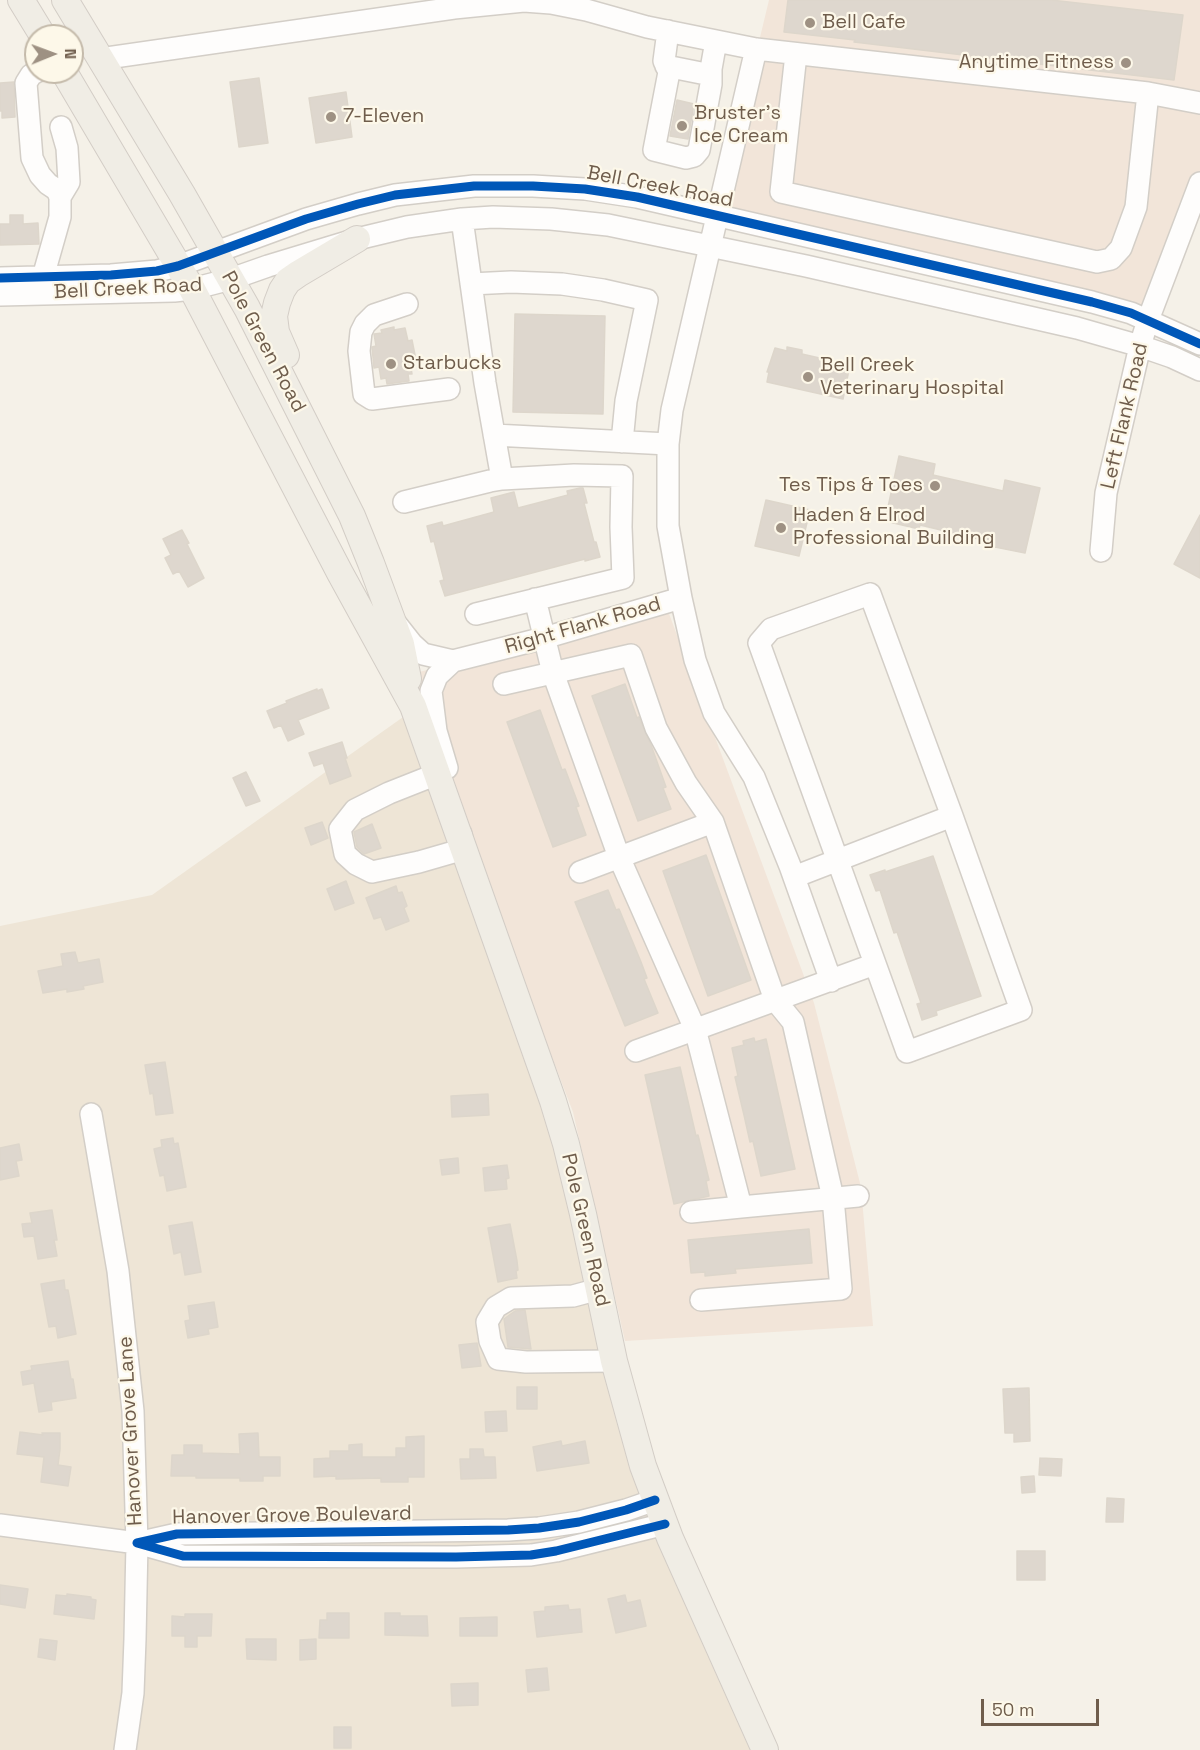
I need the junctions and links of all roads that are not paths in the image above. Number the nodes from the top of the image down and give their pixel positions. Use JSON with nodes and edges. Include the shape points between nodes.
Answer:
{"nodes":[{"id":1,"x":21,"y":0,"type":"edge"},
{"id":2,"x":65,"y":0,"type":"edge"},
{"id":3,"x":36,"y":24,"type":"edge"},
{"id":4,"x":668,"y":31,"type":"junction"},
{"id":5,"x":716,"y":41,"type":"junction"},
{"id":6,"x":756,"y":49,"type":"junction"},
{"id":7,"x":796,"y":54,"type":"junction"},
{"id":8,"x":100,"y":58,"type":"junction"},
{"id":9,"x":666,"y":66,"type":"junction"},
{"id":10,"x":711,"y":75,"type":"junction"},
{"id":11,"x":26,"y":84,"type":"edge"},
{"id":12,"x":71,"y":84,"type":"edge"},
{"id":13,"x":1148,"y":93,"type":"junction"},
{"id":14,"x":1200,"y":103,"type":"edge"},
{"id":15,"x":88,"y":112,"type":"junction"},
{"id":16,"x":28,"y":114,"type":"junction"},
{"id":17,"x":61,"y":127,"type":"junction"},
{"id":18,"x":1200,"y":183,"type":"edge"},
{"id":19,"x":60,"y":197,"type":"junction"},
{"id":20,"x":717,"y":216,"type":"junction"},
{"id":21,"x":462,"y":219,"type":"junction"},
{"id":22,"x":357,"y":239,"type":"junction"},
{"id":23,"x":709,"y":247,"type":"junction"},
{"id":24,"x":214,"y":252,"type":"junction"},
{"id":25,"x":178,"y":266,"type":"junction"},
{"id":26,"x":43,"y":277,"type":"junction"},
{"id":27,"x":0,"y":278,"type":"edge"},
{"id":28,"x":231,"y":279,"type":"junction"},
{"id":29,"x":471,"y":284,"type":"junction"},
{"id":30,"x":192,"y":289,"type":"junction"},
{"id":31,"x":0,"y":295,"type":"edge"},
{"id":32,"x":407,"y":304,"type":"dead end"},
{"id":33,"x":1148,"y":320,"type":"junction"},
{"id":34,"x":1200,"y":344,"type":"edge"},
{"id":35,"x":1140,"y":346,"type":"junction"},
{"id":36,"x":1200,"y":370,"type":"edge"},
{"id":37,"x":449,"y":389,"type":"dead end"},
{"id":38,"x":494,"y":435,"type":"junction"},
{"id":39,"x":622,"y":442,"type":"junction"},
{"id":40,"x":668,"y":444,"type":"junction"},
{"id":41,"x":502,"y":479,"type":"junction"},
{"id":42,"x":404,"y":502,"type":"dead end"},
{"id":43,"x":352,"y":516,"type":"junction"},
{"id":44,"x":1101,"y":551,"type":"dead end"},
{"id":45,"x":681,"y":598,"type":"junction"},
{"id":46,"x":535,"y":599,"type":"junction"},
{"id":47,"x":476,"y":614,"type":"dead end"},
{"id":48,"x":391,"y":618,"type":"junction"},
{"id":49,"x":544,"y":638,"type":"junction"},
{"id":50,"x":453,"y":661,"type":"junction"},
{"id":51,"x":553,"y":673,"type":"junction"},
{"id":52,"x":504,"y":684,"type":"dead end"},
{"id":53,"x":413,"y":706,"type":"junction"},
{"id":54,"x":437,"y":774,"type":"junction"},
{"id":55,"x":952,"y":816,"type":"junction"},
{"id":56,"x":713,"y":822,"type":"junction"},
{"id":57,"x":464,"y":849,"type":"junction"},
{"id":58,"x":620,"y":857,"type":"junction"},
{"id":59,"x":837,"y":861,"type":"junction"},
{"id":60,"x":580,"y":872,"type":"dead end"},
{"id":61,"x":794,"y":877,"type":"junction"},
{"id":62,"x":875,"y":964,"type":"junction"},
{"id":63,"x":831,"y":981,"type":"junction"},
{"id":64,"x":775,"y":999,"type":"junction"},
{"id":65,"x":695,"y":1029,"type":"junction"},
{"id":66,"x":636,"y":1051,"type":"dead end"},
{"id":67,"x":91,"y":1114,"type":"dead end"},
{"id":68,"x":858,"y":1196,"type":"dead end"},
{"id":69,"x":833,"y":1198,"type":"junction"},
{"id":70,"x":741,"y":1207,"type":"junction"},
{"id":71,"x":691,"y":1212,"type":"dead end"},
{"id":72,"x":599,"y":1289,"type":"junction"},
{"id":73,"x":701,"y":1300,"type":"dead end"},
{"id":74,"x":614,"y":1361,"type":"junction"},
{"id":75,"x":655,"y":1500,"type":"junction"},
{"id":76,"x":665,"y":1524,"type":"junction"},
{"id":77,"x":0,"y":1525,"type":"edge"},
{"id":78,"x":137,"y":1543,"type":"junction"},
{"id":79,"x":125,"y":1750,"type":"edge"},
{"id":80,"x":765,"y":1750,"type":"edge"}],
"edges":[{"from":1,"to":3,"type":"main road"},
{"from":2,"to":8,"type":"main road","name":"Pole Green Road"},
{"from":4,"to":5,"type":"street"},
{"from":4,"to":8,"type":"street","via":[[585,10],[524,1]]},
{"from":4,"to":9,"type":"street"},
{"from":5,"to":6,"type":"street"},
{"from":5,"to":10,"type":"street"},
{"from":6,"to":7,"type":"street"},
{"from":6,"to":20,"type":"street","name":"Right Flank Road"},
{"from":7,"to":13,"type":"street"},
{"from":7,"to":13,"type":"street","via":[[781,192],[1097,262],[1111,259],[1121,248],[1136,207]]},
{"from":8,"to":24,"type":"main road","name":"Pole Green Road"},
{"from":9,"to":10,"type":"street"},
{"from":9,"to":10,"type":"street","via":[[669,72],[654,150],[686,158],[699,150]]},
{"from":11,"to":16,"type":"street"},
{"from":12,"to":15,"type":"main road","name":"Pole Green Road"},
{"from":13,"to":14,"type":"street"},
{"from":15,"to":17,"type":"street"},
{"from":15,"to":25,"type":"main road","name":"Pole Green Road"},
{"from":16,"to":17,"type":"street","via":[[41,123]]},
{"from":16,"to":19,"type":"street","via":[[32,158],[40,175],[57,189]]},
{"from":17,"to":19,"type":"street","via":[[69,182]]},
{"from":18,"to":33,"type":"street","name":"Left Flank Road"},
{"from":19,"to":26,"type":"street","via":[[60,217]]},
{"from":20,"to":23,"type":"street","name":"Right Flank Road"},
{"from":20,"to":24,"type":"street","name":"Bell Creek Road","via":[[585,189],[474,186],[395,195],[358,204]]},
{"from":20,"to":33,"type":"street","name":"Bell Creek Road","via":[[1113,307]]},
{"from":21,"to":22,"type":"street","name":"Bell Creek Road"},
{"from":21,"to":23,"type":"street","name":"Bell Creek Road","via":[[522,217],[579,221]]},
{"from":21,"to":29,"type":"street"},
{"from":22,"to":28,"type":"street","name":"Bell Creek Road"},
{"from":22,"to":43,"type":"main road","via":[[288,281],[274,316],[283,350],[325,433]]},
{"from":23,"to":35,"type":"street","name":"Bell Creek Road","via":[[949,298]]},
{"from":23,"to":40,"type":"street","name":"Right Flank Road","via":[[672,410]]},
{"from":24,"to":25,"type":"street","name":"Bell Creek Road"},
{"from":24,"to":28,"type":"main road","name":"Pole Green Road"},
{"from":25,"to":26,"type":"street","name":"Bell Creek Road","via":[[137,274]]},
{"from":25,"to":30,"type":"main road","name":"Pole Green Road"},
{"from":26,"to":27,"type":"street","name":"Bell Creek Road"},
{"from":28,"to":30,"type":"street","name":"Bell Creek Road"},
{"from":28,"to":43,"type":"main road","name":"Pole Green Road"},
{"from":29,"to":38,"type":"street"},
{"from":29,"to":39,"type":"street","via":[[562,284],[647,300],[626,401]]},
{"from":30,"to":31,"type":"street","name":"Bell Creek Road"},
{"from":30,"to":53,"type":"main road","name":"Pole Green Road"},
{"from":32,"to":37,"type":"street","via":[[374,315],[361,332],[364,394],[372,399]]},
{"from":33,"to":34,"type":"street","name":"Bell Creek Road"},
{"from":33,"to":35,"type":"street","name":"Left Flank Road"},
{"from":35,"to":36,"type":"street","name":"Bell Creek Road"},
{"from":35,"to":44,"type":"street","name":"Left Flank Road","via":[[1106,493]]},
{"from":38,"to":39,"type":"street"},
{"from":38,"to":41,"type":"street"},
{"from":39,"to":40,"type":"street"},
{"from":40,"to":45,"type":"street","name":"Right Flank Road","via":[[668,526]]},
{"from":41,"to":42,"type":"street"},
{"from":41,"to":46,"type":"street","via":[[622,476],[623,578]]},
{"from":43,"to":48,"type":"main road","name":"Pole Green Road"},
{"from":45,"to":49,"type":"street","name":"Right Flank Road"},
{"from":45,"to":61,"type":"street","via":[[695,660],[714,713],[754,777]]},
{"from":46,"to":47,"type":"street"},
{"from":46,"to":49,"type":"street"},
{"from":48,"to":50,"type":"street","via":[[423,654]]},
{"from":48,"to":53,"type":"main road","name":"Pole Green Road","via":[[401,644]]},
{"from":49,"to":50,"type":"street","name":"Right Flank Road"},
{"from":49,"to":51,"type":"street"},
{"from":50,"to":57,"type":"street","via":[[437,676],[431,699]]},
{"from":51,"to":52,"type":"street"},
{"from":51,"to":56,"type":"street","via":[[631,655],[656,728]]},
{"from":51,"to":58,"type":"street"},
{"from":53,"to":54,"type":"main road","name":"Pole Green Road"},
{"from":54,"to":57,"type":"main road","name":"Pole Green Road"},
{"from":54,"to":57,"type":"street","via":[[355,810],[340,830],[345,854],[372,872]]},
{"from":55,"to":59,"type":"street"},
{"from":55,"to":59,"type":"street","via":[[870,594],[771,628],[759,643]]},
{"from":55,"to":62,"type":"street","via":[[1021,1010],[907,1052]]},
{"from":56,"to":58,"type":"street"},
{"from":56,"to":64,"type":"street"},
{"from":57,"to":72,"type":"main road","name":"Pole Green Road","via":[[553,1101]]},
{"from":58,"to":60,"type":"street"},
{"from":58,"to":65,"type":"street"},
{"from":59,"to":61,"type":"street"},
{"from":59,"to":62,"type":"street"},
{"from":61,"to":63,"type":"street"},
{"from":62,"to":63,"type":"street"},
{"from":63,"to":64,"type":"street"},
{"from":64,"to":65,"type":"street"},
{"from":64,"to":69,"type":"street","via":[[794,1022]]},
{"from":65,"to":66,"type":"street"},
{"from":65,"to":70,"type":"street"},
{"from":67,"to":78,"type":"street","name":"Hanover Grove Lane","via":[[126,1332],[134,1411]]},
{"from":68,"to":69,"type":"street"},
{"from":69,"to":70,"type":"street"},
{"from":69,"to":73,"type":"street","via":[[841,1289]]},
{"from":70,"to":71,"type":"street"},
{"from":72,"to":74,"type":"main road","name":"Pole Green Road"},
{"from":72,"to":74,"type":"street","via":[[573,1296],[511,1298],[496,1308],[487,1322],[490,1341],[498,1359]]},
{"from":74,"to":75,"type":"main road","name":"Pole Green Road"},
{"from":75,"to":76,"type":"main road","name":"Pole Green Road"},
{"from":75,"to":78,"type":"street","name":"Hanover Grove Boulevard","via":[[579,1522],[539,1528],[177,1534]]},
{"from":76,"to":78,"type":"street","name":"Hanover Grove Boulevard","via":[[531,1555],[183,1557]]},
{"from":76,"to":80,"type":"main road","name":"Pole Green Road"},
{"from":77,"to":78,"type":"street","name":"Hanover Grove Boulevard"},
{"from":78,"to":79,"type":"street","name":"Hanover Grove Lane","via":[[133,1693]]}]}
